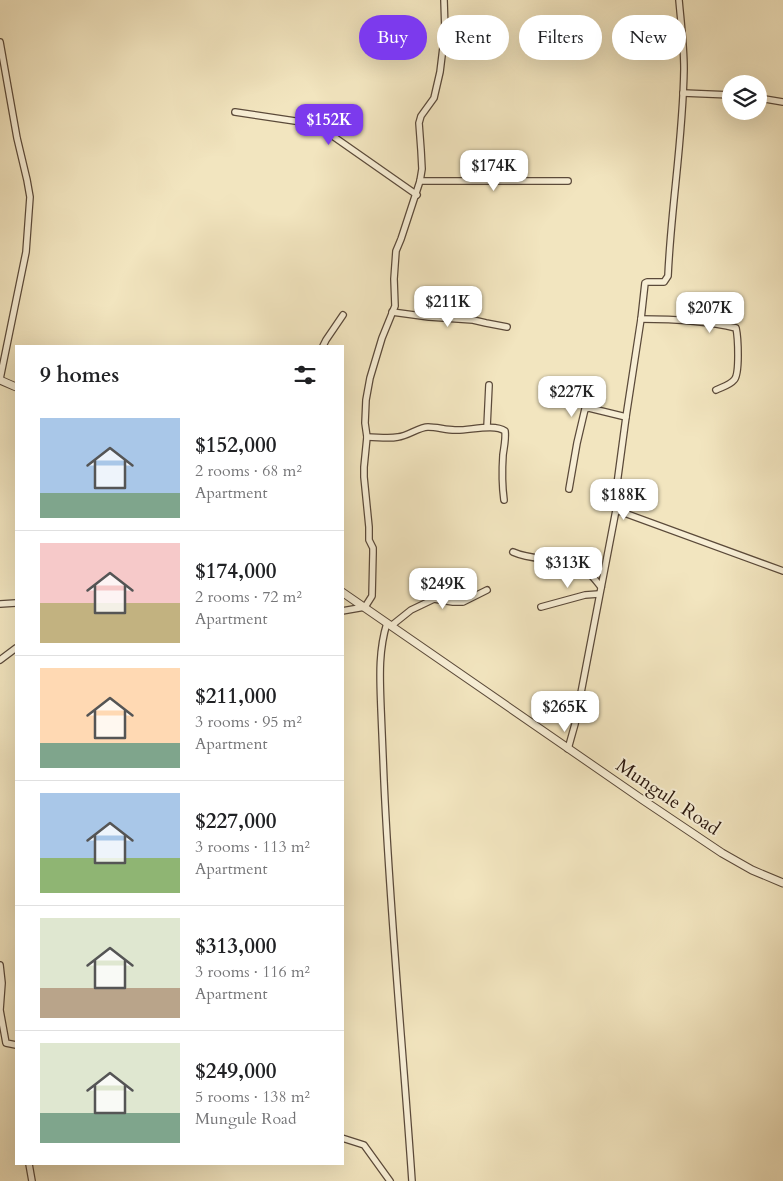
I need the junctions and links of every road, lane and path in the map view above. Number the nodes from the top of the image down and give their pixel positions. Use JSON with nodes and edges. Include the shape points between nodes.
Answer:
{"nodes":[{"id":1,"x":444,"y":0,"type":"edge"},
{"id":2,"x":680,"y":0,"type":"edge"},
{"id":3,"x":0,"y":42,"type":"edge"},
{"id":4,"x":683,"y":93,"type":"junction"},
{"id":5,"x":722,"y":95,"type":"edge"},
{"id":6,"x":767,"y":99,"type":"edge"},
{"id":7,"x":783,"y":102,"type":"edge"},
{"id":8,"x":236,"y":112,"type":"dead end"},
{"id":9,"x":420,"y":181,"type":"junction"},
{"id":10,"x":568,"y":181,"type":"dead end"},
{"id":11,"x":417,"y":195,"type":"junction"},
{"id":12,"x":392,"y":312,"type":"junction"},
{"id":13,"x":343,"y":316,"type":"dead end"},
{"id":14,"x":641,"y":319,"type":"junction"},
{"id":15,"x":507,"y":327,"type":"dead end"},
{"id":16,"x":324,"y":345,"type":"edge"},
{"id":17,"x":0,"y":380,"type":"edge"},
{"id":18,"x":489,"y":385,"type":"dead end"},
{"id":19,"x":15,"y":387,"type":"edge"},
{"id":20,"x":716,"y":390,"type":"dead end"},
{"id":21,"x":626,"y":417,"type":"junction"},
{"id":22,"x":487,"y":427,"type":"junction"},
{"id":23,"x":367,"y":437,"type":"junction"},
{"id":24,"x":569,"y":489,"type":"dead end"},
{"id":25,"x":504,"y":500,"type":"dead end"},
{"id":26,"x":616,"y":510,"type":"junction"},
{"id":27,"x":513,"y":552,"type":"dead end"},
{"id":28,"x":783,"y":571,"type":"edge"},
{"id":29,"x":600,"y":587,"type":"junction"},
{"id":30,"x":487,"y":590,"type":"dead end"},
{"id":31,"x":344,"y":593,"type":"edge"},
{"id":32,"x":599,"y":594,"type":"junction"},
{"id":33,"x":15,"y":603,"type":"edge"},
{"id":34,"x":0,"y":604,"type":"edge"},
{"id":35,"x":541,"y":607,"type":"dead end"},
{"id":36,"x":365,"y":608,"type":"junction"},
{"id":37,"x":344,"y":611,"type":"edge"},
{"id":38,"x":389,"y":625,"type":"junction"},
{"id":39,"x":15,"y":649,"type":"edge"},
{"id":40,"x":0,"y":660,"type":"edge"},
{"id":41,"x":568,"y":749,"type":"junction"},
{"id":42,"x":783,"y":883,"type":"edge"},
{"id":43,"x":0,"y":965,"type":"edge"},
{"id":44,"x":15,"y":1045,"type":"edge"},
{"id":45,"x":344,"y":1139,"type":"edge"},
{"id":46,"x":29,"y":1165,"type":"edge"},
{"id":47,"x":32,"y":1181,"type":"edge"},
{"id":48,"x":390,"y":1181,"type":"edge"},
{"id":49,"x":412,"y":1181,"type":"edge"}],
"edges":[{"from":1,"to":9,"type":"street","via":[[445,31],[438,82],[434,98],[418,123]]},
{"from":2,"to":4,"type":"street"},
{"from":3,"to":17,"type":"street","via":[[30,198],[26,252]]},
{"from":4,"to":5,"type":"street"},
{"from":4,"to":14,"type":"street","via":[[668,276],[664,282],[645,283]]},
{"from":6,"to":7,"type":"street"},
{"from":8,"to":11,"type":"street","via":[[318,127]]},
{"from":9,"to":10,"type":"street"},
{"from":9,"to":11,"type":"street"},
{"from":11,"to":12,"type":"street","via":[[396,251],[395,306]]},
{"from":12,"to":15,"type":"street","via":[[473,320]]},
{"from":12,"to":23,"type":"street","via":[[370,378],[366,400]]},
{"from":13,"to":16,"type":"street"},
{"from":14,"to":20,"type":"street","via":[[736,328],[737,374],[734,380]]},
{"from":14,"to":21,"type":"street"},
{"from":17,"to":19,"type":"street"},
{"from":18,"to":22,"type":"street"},
{"from":21,"to":24,"type":"street","via":[[585,409]]},
{"from":21,"to":26,"type":"street"},
{"from":22,"to":23,"type":"street","via":[[456,430],[425,427],[399,437]]},
{"from":22,"to":25,"type":"street","via":[[505,431]]},
{"from":23,"to":36,"type":"street","via":[[364,485],[368,540],[373,552],[372,596]]},
{"from":26,"to":28,"type":"street"},
{"from":26,"to":29,"type":"street"},
{"from":27,"to":29,"type":"street","via":[[572,564],[586,571]]},
{"from":29,"to":32,"type":"street"},
{"from":30,"to":38,"type":"street","via":[[463,602],[434,598]]},
{"from":31,"to":36,"type":"street","name":"Mungule Road"},
{"from":32,"to":35,"type":"street"},
{"from":32,"to":41,"type":"street"},
{"from":33,"to":34,"type":"street"},
{"from":36,"to":37,"type":"street"},
{"from":36,"to":38,"type":"street","name":"Mungule Road"},
{"from":38,"to":41,"type":"street","name":"Mungule Road"},
{"from":38,"to":49,"type":"street","via":[[383,638],[380,669],[381,718]]},
{"from":39,"to":40,"type":"street"},
{"from":41,"to":42,"type":"street","name":"Mungule Road","via":[[722,853]]},
{"from":43,"to":44,"type":"street","via":[[0,1010],[6,1043]]},
{"from":45,"to":48,"type":"street","via":[[364,1145]]},
{"from":46,"to":47,"type":"street"}]}
